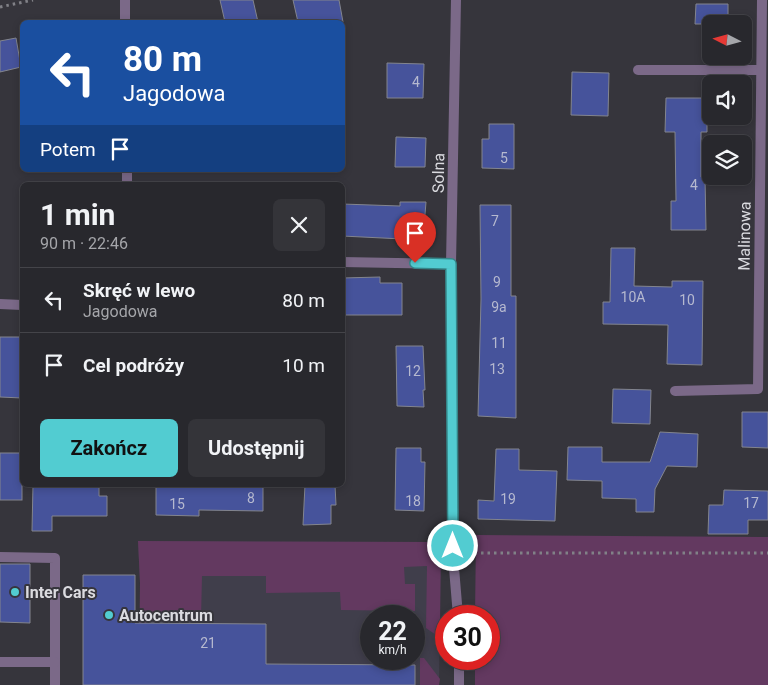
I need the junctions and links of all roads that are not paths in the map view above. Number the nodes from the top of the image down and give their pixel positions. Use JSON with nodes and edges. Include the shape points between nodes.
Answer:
{"nodes":[{"id":1,"x":125,"y":0,"type":"edge"},
{"id":2,"x":456,"y":0,"type":"edge"},
{"id":3,"x":762,"y":0,"type":"edge"},
{"id":4,"x":125,"y":20,"type":"edge"},
{"id":5,"x":638,"y":70,"type":"dead end"},
{"id":6,"x":761,"y":70,"type":"junction"},
{"id":7,"x":345,"y":262,"type":"edge"},
{"id":8,"x":451,"y":264,"type":"junction"},
{"id":9,"x":0,"y":304,"type":"edge"},
{"id":10,"x":20,"y":305,"type":"edge"},
{"id":11,"x":675,"y":391,"type":"dead end"},
{"id":12,"x":0,"y":557,"type":"edge"},
{"id":13,"x":457,"y":605,"type":"edge"},
{"id":14,"x":0,"y":662,"type":"edge"},
{"id":15,"x":55,"y":662,"type":"junction"},
{"id":16,"x":459,"y":670,"type":"edge"},
{"id":17,"x":55,"y":685,"type":"edge"},
{"id":18,"x":459,"y":685,"type":"edge"}],
"edges":[{"from":1,"to":4,"type":"street"},
{"from":2,"to":8,"type":"street","name":"Solna"},
{"from":3,"to":6,"type":"street","name":"Malinowa"},
{"from":5,"to":6,"type":"street"},
{"from":6,"to":11,"type":"street","name":"Malinowa","via":[[758,388]]},
{"from":7,"to":8,"type":"street"},
{"from":8,"to":13,"type":"street","name":"Solna","via":[[453,556]]},
{"from":9,"to":10,"type":"street"},
{"from":12,"to":15,"type":"street","via":[[55,558]]},
{"from":14,"to":15,"type":"street"},
{"from":15,"to":17,"type":"street"},
{"from":16,"to":18,"type":"street"}]}
